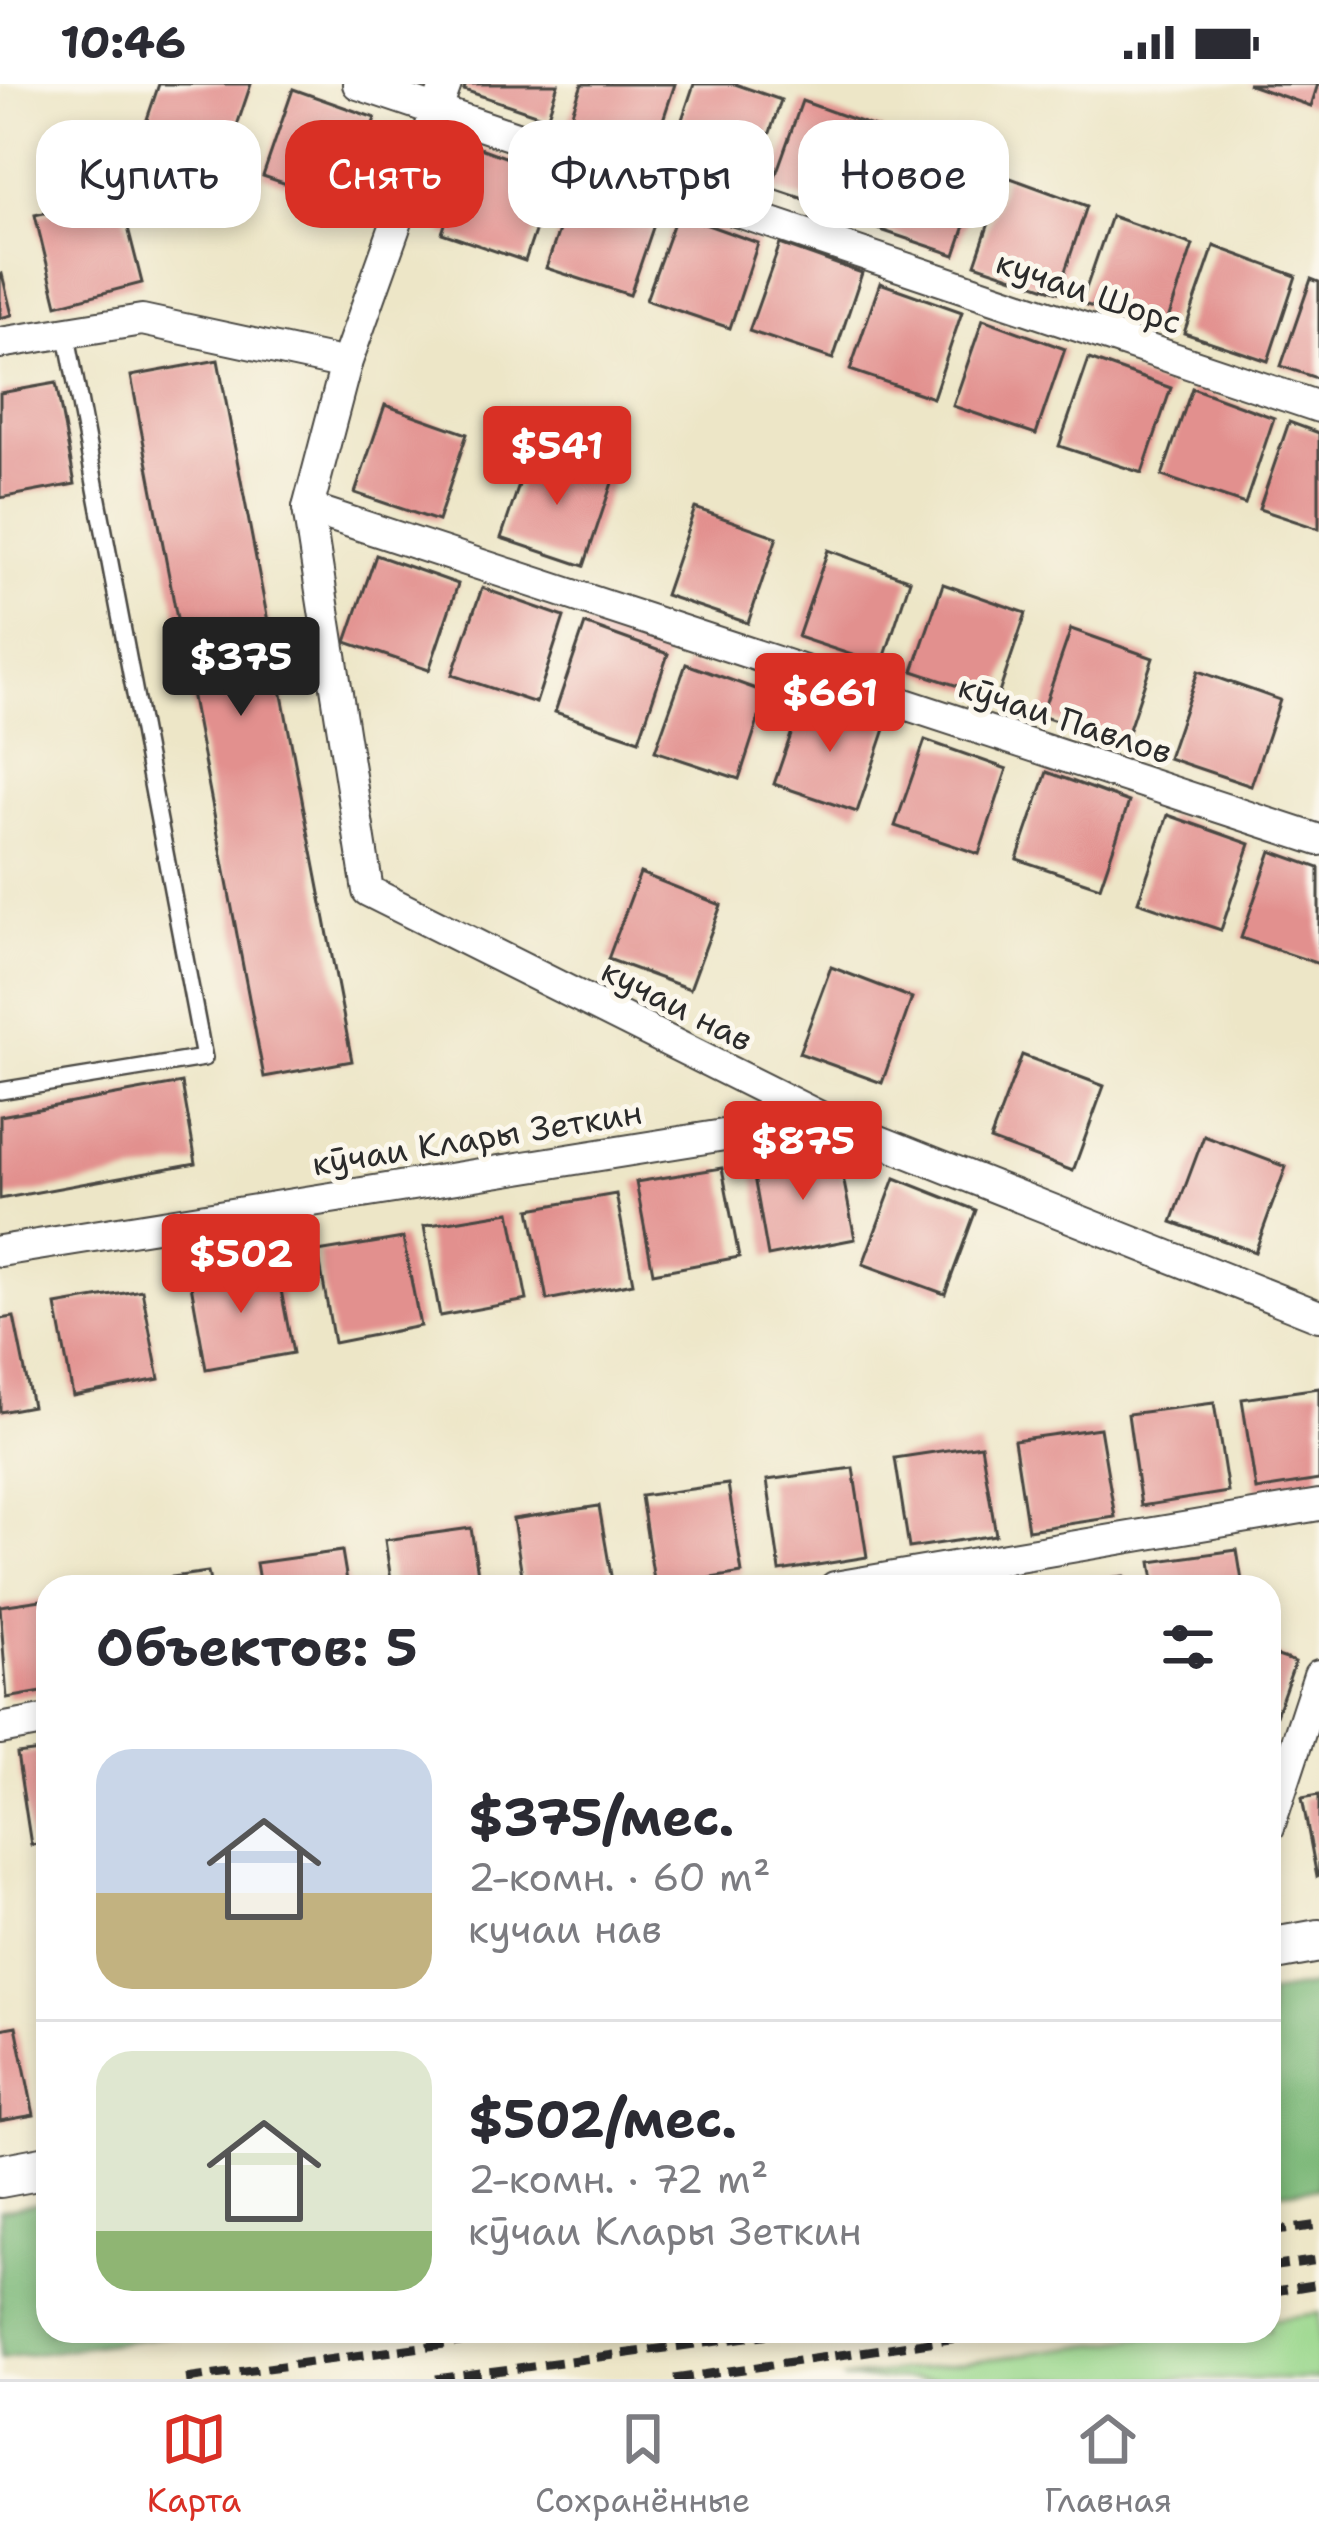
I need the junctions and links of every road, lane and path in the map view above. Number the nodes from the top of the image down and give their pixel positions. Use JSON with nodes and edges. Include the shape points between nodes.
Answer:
{"nodes":[{"id":1,"x":358,"y":84,"type":"edge"},
{"id":2,"x":442,"y":97,"type":"edge"},
{"id":3,"x":67,"y":336,"type":"junction"},
{"id":4,"x":0,"y":343,"type":"edge"},
{"id":5,"x":346,"y":364,"type":"junction"},
{"id":6,"x":1319,"y":407,"type":"edge"},
{"id":7,"x":308,"y":508,"type":"junction"},
{"id":8,"x":1319,"y":840,"type":"edge"},
{"id":9,"x":0,"y":1091,"type":"edge"},
{"id":10,"x":824,"y":1119,"type":"junction"},
{"id":11,"x":0,"y":1251,"type":"edge"},
{"id":12,"x":1319,"y":1316,"type":"edge"},
{"id":13,"x":1319,"y":1505,"type":"edge"},
{"id":14,"x":906,"y":1575,"type":"edge"},
{"id":15,"x":1319,"y":1675,"type":"edge"},
{"id":16,"x":36,"y":1722,"type":"edge"},
{"id":17,"x":0,"y":1729,"type":"edge"},
{"id":18,"x":1281,"y":1791,"type":"edge"},
{"id":19,"x":1319,"y":1941,"type":"edge"},
{"id":20,"x":1281,"y":1948,"type":"edge"},
{"id":21,"x":36,"y":2169,"type":"edge"},
{"id":22,"x":0,"y":2176,"type":"edge"}],
"edges":[{"from":1,"to":2,"type":"street","name":"кучаи Шорс"},
{"from":2,"to":5,"type":"street"},
{"from":2,"to":6,"type":"street","name":"кучаи Шорс"},
{"from":3,"to":4,"type":"street"},
{"from":3,"to":5,"type":"street","via":[[142,320]]},
{"from":3,"to":9,"type":"lane","via":[[204,1058]]},
{"from":5,"to":7,"type":"street"},
{"from":7,"to":8,"type":"street","name":"кӯчаи Павлов"},
{"from":7,"to":10,"type":"street","name":"кучаи нав","via":[[368,891]]},
{"from":10,"to":11,"type":"street","name":"кӯчаи Клары Зеткин"},
{"from":10,"to":12,"type":"street","name":"кучаи нав"},
{"from":13,"to":14,"type":"street"},
{"from":15,"to":18,"type":"street"},
{"from":16,"to":17,"type":"street"},
{"from":19,"to":20,"type":"main road"},
{"from":21,"to":22,"type":"main road"}]}
